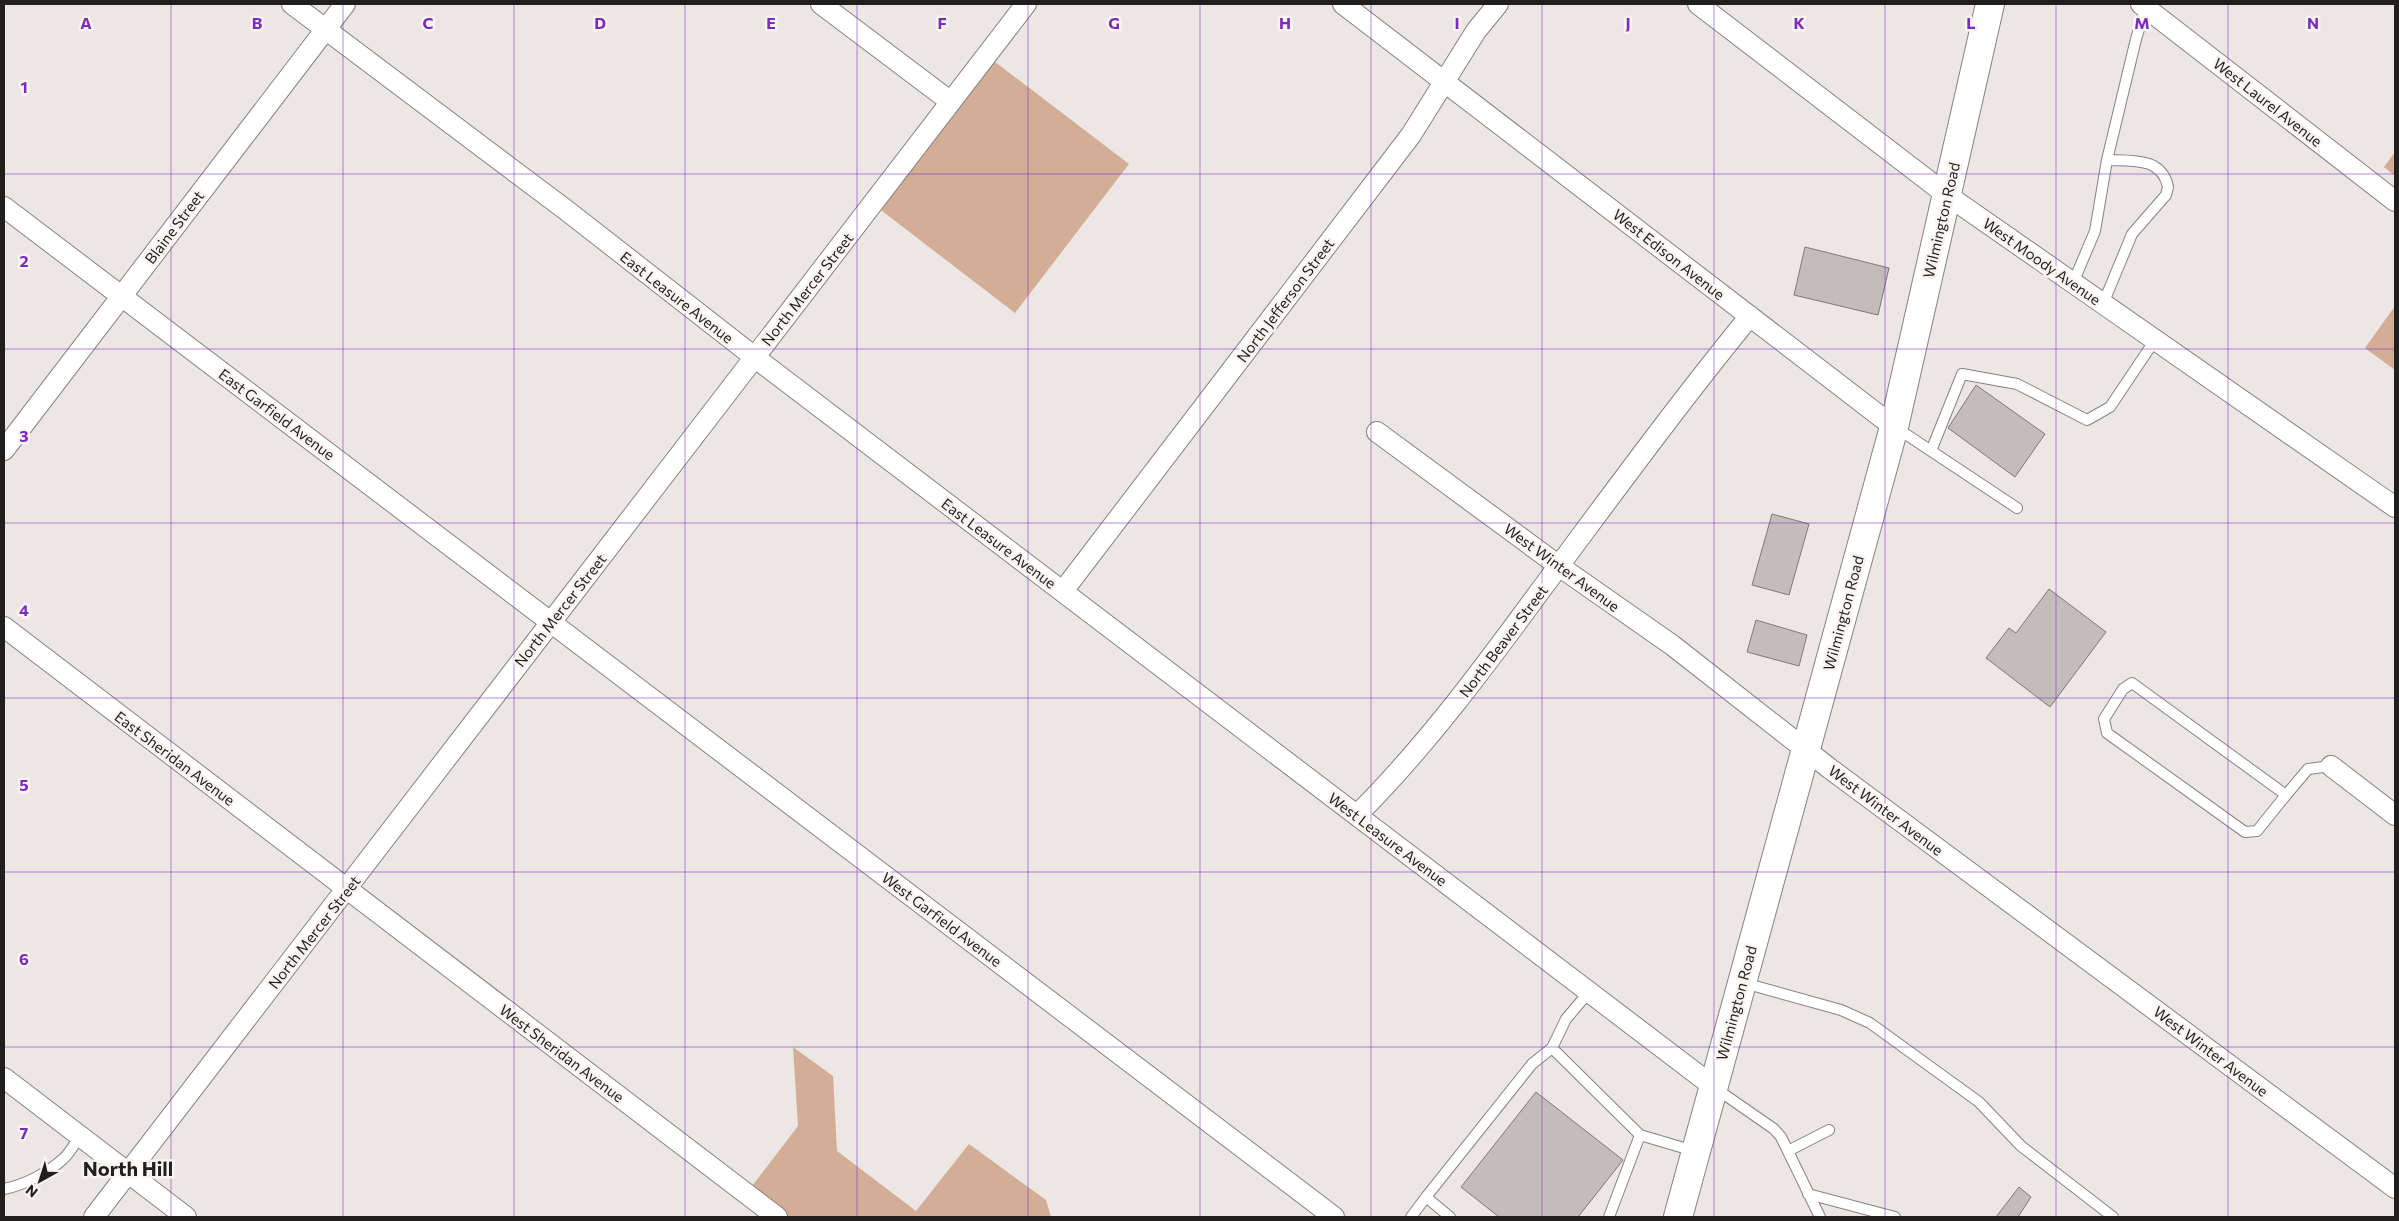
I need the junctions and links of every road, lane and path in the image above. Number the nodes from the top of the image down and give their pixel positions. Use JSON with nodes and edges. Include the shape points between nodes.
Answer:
{"nodes":[{"id":1,"x":292,"y":4,"type":"edge"},
{"id":2,"x":345,"y":4,"type":"edge"},
{"id":3,"x":821,"y":4,"type":"edge"},
{"id":4,"x":1026,"y":4,"type":"edge"},
{"id":5,"x":1343,"y":4,"type":"edge"},
{"id":6,"x":1498,"y":4,"type":"edge"},
{"id":7,"x":1698,"y":4,"type":"edge"},
{"id":8,"x":1990,"y":4,"type":"edge"},
{"id":9,"x":2144,"y":5,"type":"edge"},
{"id":10,"x":326,"y":30,"type":"junction"},
{"id":11,"x":1444,"y":82,"type":"junction"},
{"id":12,"x":950,"y":102,"type":"junction"},
{"id":13,"x":2107,"y":160,"type":"junction"},
{"id":14,"x":1947,"y":195,"type":"junction"},
{"id":15,"x":2395,"y":201,"type":"edge"},
{"id":16,"x":4,"y":207,"type":"edge"},
{"id":17,"x":2074,"y":283,"type":"junction"},
{"id":18,"x":123,"y":297,"type":"junction"},
{"id":19,"x":2103,"y":304,"type":"junction"},
{"id":20,"x":1750,"y":316,"type":"junction"},
{"id":21,"x":2155,"y":340,"type":"junction"},
{"id":22,"x":754,"y":357,"type":"junction"},
{"id":23,"x":1894,"y":427,"type":"junction"},
{"id":24,"x":1377,"y":432,"type":"dead end"},
{"id":25,"x":4,"y":450,"type":"edge"},
{"id":26,"x":1931,"y":451,"type":"junction"},
{"id":27,"x":2395,"y":507,"type":"edge"},
{"id":28,"x":2017,"y":508,"type":"dead end"},
{"id":29,"x":1559,"y":566,"type":"junction"},
{"id":30,"x":1063,"y":591,"type":"junction"},
{"id":31,"x":551,"y":621,"type":"junction"},
{"id":32,"x":4,"y":627,"type":"edge"},
{"id":33,"x":1806,"y":750,"type":"junction"},
{"id":34,"x":2331,"y":766,"type":"joint"},
{"id":35,"x":2286,"y":795,"type":"junction"},
{"id":36,"x":1356,"y":815,"type":"junction"},
{"id":37,"x":2395,"y":815,"type":"edge"},
{"id":38,"x":346,"y":890,"type":"junction"},
{"id":39,"x":1742,"y":983,"type":"junction"},
{"id":40,"x":1589,"y":992,"type":"junction"},
{"id":41,"x":1552,"y":1048,"type":"junction"},
{"id":42,"x":4,"y":1078,"type":"edge"},
{"id":43,"x":1714,"y":1087,"type":"junction"},
{"id":44,"x":1829,"y":1130,"type":"dead end"},
{"id":45,"x":1640,"y":1135,"type":"junction"},
{"id":46,"x":80,"y":1136,"type":"junction"},
{"id":47,"x":1696,"y":1151,"type":"junction"},
{"id":48,"x":1788,"y":1151,"type":"junction"},
{"id":49,"x":128,"y":1174,"type":"junction"},
{"id":50,"x":2395,"y":1188,"type":"edge"},
{"id":51,"x":4,"y":1189,"type":"edge"},
{"id":52,"x":1808,"y":1194,"type":"junction"},
{"id":53,"x":1426,"y":1197,"type":"junction"},
{"id":54,"x":94,"y":1217,"type":"edge"},
{"id":55,"x":186,"y":1217,"type":"edge"},
{"id":56,"x":777,"y":1217,"type":"edge"},
{"id":57,"x":1334,"y":1217,"type":"edge"},
{"id":58,"x":1410,"y":1217,"type":"edge"},
{"id":59,"x":1450,"y":1217,"type":"edge"},
{"id":60,"x":1609,"y":1217,"type":"edge"},
{"id":61,"x":1678,"y":1217,"type":"edge"},
{"id":62,"x":1820,"y":1217,"type":"edge"},
{"id":63,"x":1895,"y":1217,"type":"edge"},
{"id":64,"x":2113,"y":1217,"type":"edge"}],
"edges":[{"from":1,"to":10,"type":"street","name":"East Leasure Avenue"},
{"from":2,"to":10,"type":"street","name":"Blaine Street"},
{"from":3,"to":12,"type":"street"},
{"from":4,"to":12,"type":"street","name":"North Mercer Street"},
{"from":5,"to":11,"type":"street","name":"West Edison Avenue"},
{"from":6,"to":11,"type":"street","name":"North Jefferson Street","via":[[1476,31]]},
{"from":7,"to":14,"type":"street","name":"West Moody Avenue"},
{"from":8,"to":14,"type":"main road","name":"Wilmington Road"},
{"from":9,"to":13,"type":"lane"},
{"from":9,"to":15,"type":"street","name":"West Laurel Avenue"},
{"from":10,"to":18,"type":"street","name":"Blaine Street"},
{"from":10,"to":22,"type":"street","name":"East Leasure Avenue","via":[[558,204]]},
{"from":11,"to":20,"type":"street","name":"West Edison Avenue"},
{"from":11,"to":30,"type":"street","name":"North Jefferson Street","via":[[1411,135]]},
{"from":12,"to":22,"type":"street","name":"North Mercer Street"},
{"from":13,"to":17,"type":"lane","via":[[2095,231]]},
{"from":13,"to":19,"type":"lane","via":[[2151,162],[2160,170],[2168,187],[2166,195],[2132,234]]},
{"from":14,"to":17,"type":"street","name":"West Moody Avenue"},
{"from":14,"to":23,"type":"main road","name":"Wilmington Road"},
{"from":16,"to":18,"type":"street","name":"East Garfield Avenue"},
{"from":17,"to":19,"type":"street","name":"West Moody Avenue"},
{"from":18,"to":25,"type":"street","name":"Blaine Street"},
{"from":18,"to":31,"type":"street","name":"East Garfield Avenue"},
{"from":19,"to":21,"type":"street","name":"West Moody Avenue"},
{"from":20,"to":23,"type":"street","name":"West Edison Avenue"},
{"from":20,"to":29,"type":"street","name":"North Beaver Street","via":[[1694,384]]},
{"from":21,"to":26,"type":"lane","via":[[2110,407],[2088,420],[2017,384],[1962,374]]},
{"from":21,"to":27,"type":"street","name":"West Moody Avenue"},
{"from":22,"to":30,"type":"street","name":"East Leasure Avenue"},
{"from":22,"to":31,"type":"street","name":"North Mercer Street"},
{"from":23,"to":26,"type":"lane"},
{"from":23,"to":33,"type":"main road","name":"Wilmington Road"},
{"from":24,"to":29,"type":"street","name":"West Winter Avenue"},
{"from":26,"to":28,"type":"lane"},
{"from":29,"to":33,"type":"street","name":"West Winter Avenue","via":[[1672,645]]},
{"from":29,"to":36,"type":"street","name":"North Beaver Street","via":[[1455,705]]},
{"from":30,"to":36,"type":"street","name":"West Leasure Avenue"},
{"from":31,"to":38,"type":"street","name":"North Mercer Street"},
{"from":31,"to":57,"type":"street","name":"West Garfield Avenue"},
{"from":32,"to":38,"type":"street","name":"East Sheridan Avenue"},
{"from":33,"to":39,"type":"main road","name":"Wilmington Road"},
{"from":33,"to":50,"type":"street","name":"West Winter Avenue"},
{"from":34,"to":35,"type":"lane","via":[[2308,769]]},
{"from":34,"to":37,"type":"street"},
{"from":35,"to":35,"type":"lane","via":[[2132,683],[2123,689],[2104,719],[2107,733],[2245,832],[2257,831]]},
{"from":36,"to":40,"type":"street","name":"West Leasure Avenue"},
{"from":38,"to":49,"type":"street","name":"North Mercer Street"},
{"from":38,"to":56,"type":"street","name":"West Sheridan Avenue"},
{"from":39,"to":43,"type":"main road","name":"Wilmington Road"},
{"from":39,"to":64,"type":"lane","via":[[1842,1010],[1870,1023],[1979,1102],[2021,1146]]},
{"from":40,"to":41,"type":"lane","via":[[1566,1019]]},
{"from":40,"to":43,"type":"street","name":"West Leasure Avenue"},
{"from":41,"to":45,"type":"lane"},
{"from":41,"to":53,"type":"lane","via":[[1532,1064]]},
{"from":42,"to":46,"type":"street"},
{"from":43,"to":47,"type":"main road","name":"Wilmington Road"},
{"from":43,"to":48,"type":"lane","via":[[1774,1129]]},
{"from":44,"to":48,"type":"lane"},
{"from":45,"to":47,"type":"lane"},
{"from":45,"to":60,"type":"lane"},
{"from":46,"to":49,"type":"street"},
{"from":46,"to":51,"type":"lane","via":[[57,1163],[13,1188]]},
{"from":47,"to":61,"type":"main road","name":"Wilmington Road"},
{"from":48,"to":52,"type":"lane"},
{"from":49,"to":54,"type":"street","name":"North Mercer Street"},
{"from":49,"to":55,"type":"street"},
{"from":52,"to":62,"type":"lane"},
{"from":52,"to":63,"type":"lane"},
{"from":53,"to":58,"type":"lane"},
{"from":53,"to":59,"type":"lane"}]}
